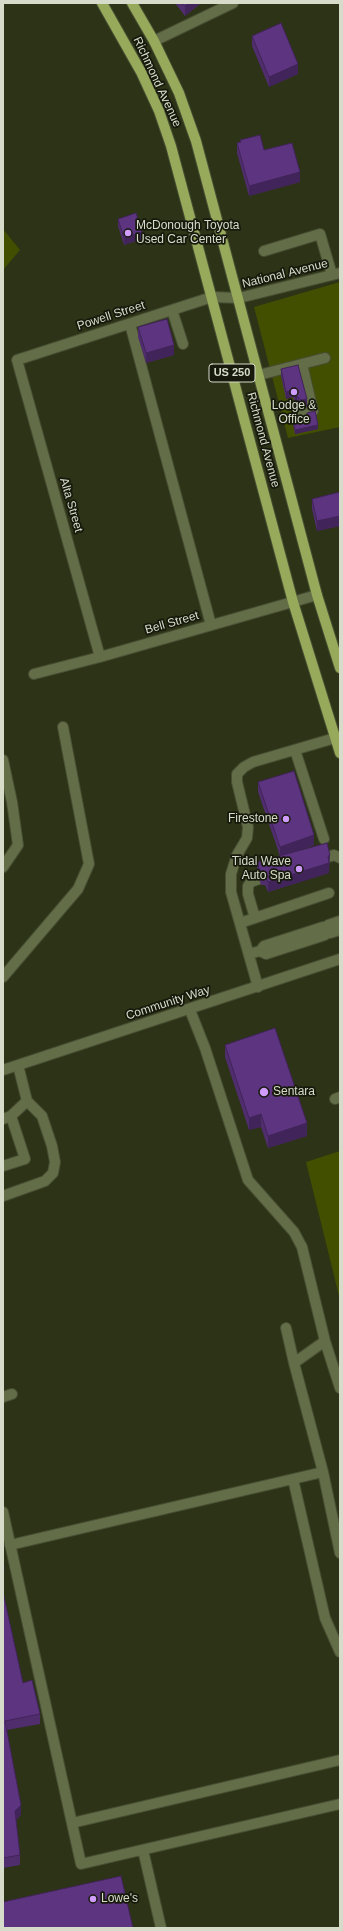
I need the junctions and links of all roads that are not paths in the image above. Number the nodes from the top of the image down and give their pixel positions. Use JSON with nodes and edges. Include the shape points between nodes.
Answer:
{"nodes":[{"id":1,"x":102,"y":3,"type":"edge"},
{"id":2,"x":132,"y":3,"type":"edge"},
{"id":3,"x":234,"y":3,"type":"edge"},
{"id":4,"x":154,"y":41,"type":"junction"},
{"id":5,"x":264,"y":251,"type":"dead end"},
{"id":6,"x":336,"y":274,"type":"edge"},
{"id":7,"x":212,"y":297,"type":"junction"},
{"id":8,"x":239,"y":298,"type":"junction"},
{"id":9,"x":172,"y":310,"type":"junction"},
{"id":10,"x":130,"y":324,"type":"junction"},
{"id":11,"x":183,"y":344,"type":"dead end"},
{"id":12,"x":325,"y":358,"type":"dead end"},
{"id":13,"x":17,"y":360,"type":"joint"},
{"id":14,"x":302,"y":364,"type":"junction"},
{"id":15,"x":259,"y":375,"type":"junction"},
{"id":16,"x":301,"y":414,"type":"dead end"},
{"id":17,"x":317,"y":595,"type":"junction"},
{"id":18,"x":293,"y":602,"type":"junction"},
{"id":19,"x":211,"y":625,"type":"junction"},
{"id":20,"x":100,"y":657,"type":"junction"},
{"id":21,"x":340,"y":668,"type":"edge"},
{"id":22,"x":34,"y":674,"type":"dead end"},
{"id":23,"x":63,"y":727,"type":"dead end"},
{"id":24,"x":335,"y":738,"type":"junction"},
{"id":25,"x":295,"y":750,"type":"junction"},
{"id":26,"x":340,"y":753,"type":"edge"},
{"id":27,"x":3,"y":760,"type":"edge"},
{"id":28,"x":324,"y":839,"type":"dead end"},
{"id":29,"x":328,"y":857,"type":"edge"},
{"id":30,"x":340,"y":858,"type":"edge"},
{"id":31,"x":3,"y":867,"type":"edge"},
{"id":32,"x":259,"y":878,"type":"edge"},
{"id":33,"x":329,"y":893,"type":"dead end"},
{"id":34,"x":255,"y":918,"type":"junction"},
{"id":35,"x":340,"y":920,"type":"edge"},
{"id":36,"x":240,"y":922,"type":"junction"},
{"id":37,"x":329,"y":930,"type":"edge"},
{"id":38,"x":249,"y":954,"type":"junction"},
{"id":39,"x":340,"y":959,"type":"edge"},
{"id":40,"x":3,"y":977,"type":"edge"},
{"id":41,"x":258,"y":987,"type":"junction"},
{"id":42,"x":190,"y":1010,"type":"junction"},
{"id":43,"x":18,"y":1065,"type":"junction"},
{"id":44,"x":3,"y":1070,"type":"edge"},
{"id":45,"x":28,"y":1101,"type":"junction"},
{"id":46,"x":7,"y":1118,"type":"edge"},
{"id":47,"x":3,"y":1166,"type":"edge"},
{"id":48,"x":3,"y":1196,"type":"edge"},
{"id":49,"x":286,"y":1328,"type":"dead end"},
{"id":50,"x":325,"y":1341,"type":"junction"},
{"id":51,"x":294,"y":1363,"type":"junction"},
{"id":52,"x":340,"y":1388,"type":"edge"},
{"id":53,"x":323,"y":1472,"type":"junction"},
{"id":54,"x":293,"y":1479,"type":"junction"},
{"id":55,"x":3,"y":1512,"type":"edge"},
{"id":56,"x":10,"y":1545,"type":"junction"},
{"id":57,"x":340,"y":1553,"type":"edge"},
{"id":58,"x":340,"y":1652,"type":"edge"},
{"id":59,"x":340,"y":1760,"type":"edge"},
{"id":60,"x":340,"y":1804,"type":"edge"},
{"id":61,"x":72,"y":1823,"type":"junction"},
{"id":62,"x":143,"y":1850,"type":"junction"},
{"id":63,"x":161,"y":1928,"type":"edge"}],
"edges":[{"from":1,"to":7,"type":"main road","name":"Richmond Avenue","number":"US 250","via":[[141,72],[159,111]]},
{"from":2,"to":4,"type":"main road","name":"Richmond Avenue","number":"US 250"},
{"from":3,"to":4,"type":"street"},
{"from":4,"to":8,"type":"main road","name":"Richmond Avenue","number":"US 250","via":[[179,93],[196,141]]},
{"from":5,"to":6,"type":"street","via":[[320,234]]},
{"from":6,"to":8,"type":"street","name":"National Avenue"},
{"from":7,"to":8,"type":"street","name":"National Avenue"},
{"from":7,"to":9,"type":"street","name":"Powell Street"},
{"from":7,"to":18,"type":"main road","name":"Richmond Avenue","number":"US 250"},
{"from":8,"to":15,"type":"main road","name":"Richmond Avenue","number":"US 250"},
{"from":9,"to":10,"type":"street","name":"Powell Street"},
{"from":9,"to":11,"type":"street"},
{"from":10,"to":13,"type":"street","name":"Powell Street"},
{"from":10,"to":19,"type":"street"},
{"from":12,"to":14,"type":"street"},
{"from":13,"to":20,"type":"street","name":"Alta Street"},
{"from":14,"to":15,"type":"street"},
{"from":14,"to":16,"type":"street","via":[[312,411]]},
{"from":15,"to":17,"type":"main road","name":"Richmond Avenue","number":"US 250"},
{"from":17,"to":18,"type":"street","name":"Bell Street"},
{"from":17,"to":21,"type":"main road","name":"Richmond Avenue","number":"US 250"},
{"from":18,"to":19,"type":"street","name":"Bell Street"},
{"from":18,"to":24,"type":"main road","name":"Richmond Avenue","number":"US 250"},
{"from":19,"to":20,"type":"street","name":"Bell Street"},
{"from":20,"to":22,"type":"street","name":"Bell Street"},
{"from":23,"to":40,"type":"street","via":[[89,864],[78,889]]},
{"from":24,"to":25,"type":"street"},
{"from":24,"to":26,"type":"main road","name":"Richmond Avenue","number":"US 250"},
{"from":25,"to":28,"type":"street"},
{"from":25,"to":36,"type":"street","via":[[253,762],[237,774],[248,826],[247,838],[237,855],[231,874],[231,892]]},
{"from":27,"to":31,"type":"street","via":[[18,845]]},
{"from":29,"to":30,"type":"street","via":[[334,855]]},
{"from":32,"to":34,"type":"street","via":[[248,886]]},
{"from":33,"to":34,"type":"street"},
{"from":34,"to":36,"type":"street"},
{"from":35,"to":37,"type":"street"},
{"from":36,"to":38,"type":"street"},
{"from":37,"to":38,"type":"street","via":[[266,954],[260,951]]},
{"from":38,"to":41,"type":"street"},
{"from":39,"to":41,"type":"street","name":"Community Way"},
{"from":41,"to":42,"type":"street","name":"Community Way"},
{"from":42,"to":43,"type":"street","name":"Community Way"},
{"from":42,"to":50,"type":"street","via":[[248,1180],[294,1232],[302,1247]]},
{"from":43,"to":44,"type":"street","name":"Community Way"},
{"from":43,"to":45,"type":"street"},
{"from":45,"to":46,"type":"street"},
{"from":45,"to":48,"type":"street","via":[[42,1116],[54,1156],[53,1173],[45,1181]]},
{"from":46,"to":47,"type":"street","via":[[24,1159]]},
{"from":49,"to":51,"type":"street"},
{"from":50,"to":51,"type":"street"},
{"from":50,"to":52,"type":"street"},
{"from":51,"to":53,"type":"street"},
{"from":53,"to":54,"type":"street"},
{"from":53,"to":57,"type":"street"},
{"from":54,"to":56,"type":"street"},
{"from":54,"to":58,"type":"street","via":[[324,1618]]},
{"from":55,"to":56,"type":"street"},
{"from":56,"to":61,"type":"street"},
{"from":59,"to":61,"type":"street"},
{"from":60,"to":62,"type":"street"},
{"from":61,"to":62,"type":"street","via":[[81,1864]]},
{"from":62,"to":63,"type":"street"}]}
